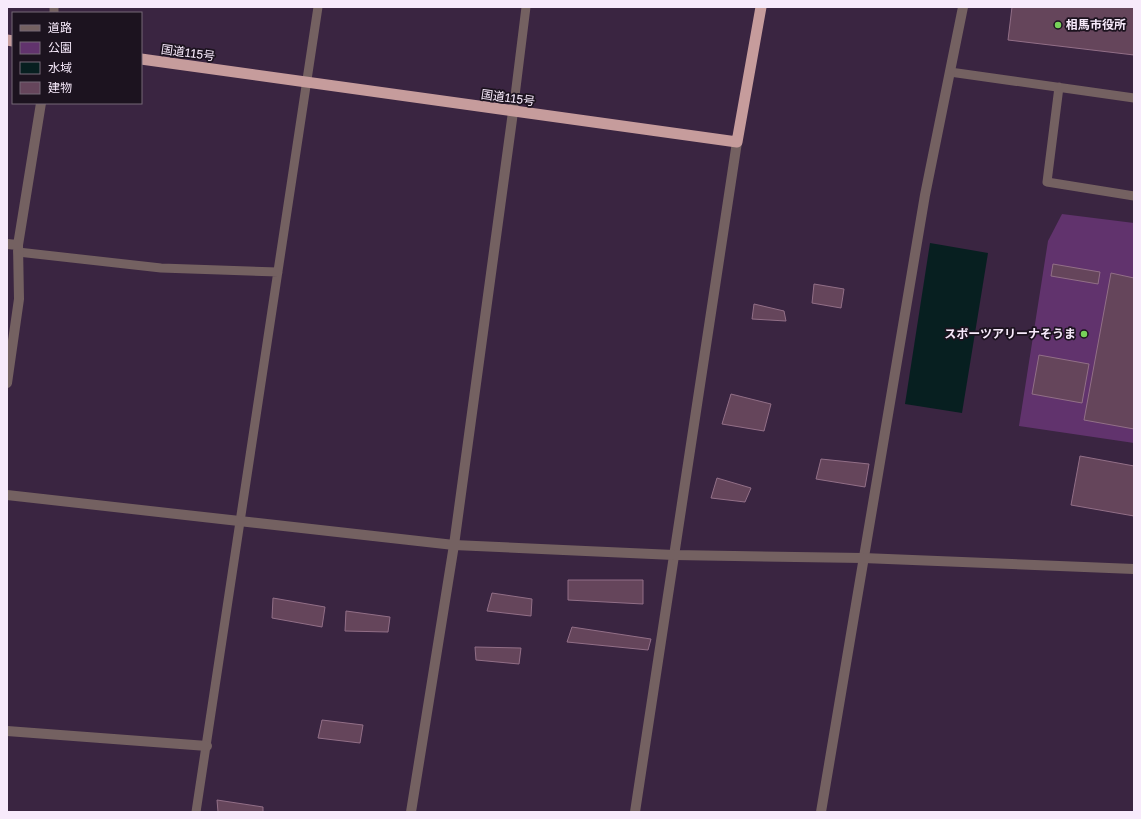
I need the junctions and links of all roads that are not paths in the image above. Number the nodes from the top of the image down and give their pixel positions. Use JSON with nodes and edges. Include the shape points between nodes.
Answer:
{"nodes":[{"id":1,"x":318,"y":7,"type":"edge"},
{"id":2,"x":526,"y":7,"type":"edge"},
{"id":3,"x":761,"y":7,"type":"edge"},
{"id":4,"x":963,"y":7,"type":"edge"},
{"id":5,"x":142,"y":59,"type":"edge"},
{"id":6,"x":950,"y":72,"type":"junction"},
{"id":7,"x":306,"y":83,"type":"junction"},
{"id":8,"x":1059,"y":87,"type":"junction"},
{"id":9,"x":1134,"y":98,"type":"edge"},
{"id":10,"x":41,"y":104,"type":"edge"},
{"id":11,"x":512,"y":112,"type":"junction"},
{"id":12,"x":737,"y":142,"type":"junction"},
{"id":13,"x":1134,"y":196,"type":"edge"},
{"id":14,"x":7,"y":244,"type":"edge"},
{"id":15,"x":18,"y":249,"type":"junction"},
{"id":16,"x":278,"y":272,"type":"junction"},
{"id":17,"x":7,"y":383,"type":"edge"},
{"id":18,"x":7,"y":495,"type":"edge"},
{"id":19,"x":240,"y":522,"type":"junction"},
{"id":20,"x":454,"y":545,"type":"junction"},
{"id":21,"x":674,"y":555,"type":"junction"},
{"id":22,"x":863,"y":558,"type":"junction"},
{"id":23,"x":1134,"y":569,"type":"edge"},
{"id":24,"x":7,"y":731,"type":"edge"},
{"id":25,"x":207,"y":746,"type":"junction"},
{"id":26,"x":196,"y":812,"type":"edge"},
{"id":27,"x":411,"y":812,"type":"edge"},
{"id":28,"x":635,"y":812,"type":"edge"},
{"id":29,"x":821,"y":812,"type":"edge"}],
"edges":[{"from":1,"to":7,"type":"lane"},
{"from":2,"to":11,"type":"lane"},
{"from":3,"to":12,"type":"highway"},
{"from":4,"to":6,"type":"street"},
{"from":5,"to":7,"type":"highway","name":"国道115号"},
{"from":6,"to":8,"type":"lane"},
{"from":6,"to":22,"type":"street","via":[[925,195]]},
{"from":7,"to":11,"type":"highway","name":"国道115号"},
{"from":7,"to":16,"type":"lane"},
{"from":8,"to":9,"type":"lane"},
{"from":8,"to":13,"type":"lane","via":[[1047,182]]},
{"from":10,"to":15,"type":"street"},
{"from":11,"to":12,"type":"highway","name":"国道115号"},
{"from":11,"to":20,"type":"street"},
{"from":12,"to":21,"type":"street"},
{"from":14,"to":15,"type":"street"},
{"from":15,"to":16,"type":"lane","via":[[161,268]]},
{"from":15,"to":17,"type":"street","via":[[19,299]]},
{"from":16,"to":19,"type":"lane"},
{"from":18,"to":19,"type":"street"},
{"from":19,"to":20,"type":"street"},
{"from":19,"to":25,"type":"lane"},
{"from":20,"to":21,"type":"street"},
{"from":20,"to":27,"type":"street"},
{"from":21,"to":22,"type":"street"},
{"from":21,"to":28,"type":"street"},
{"from":22,"to":23,"type":"street"},
{"from":22,"to":29,"type":"street"},
{"from":24,"to":25,"type":"street"},
{"from":25,"to":26,"type":"lane"}]}
